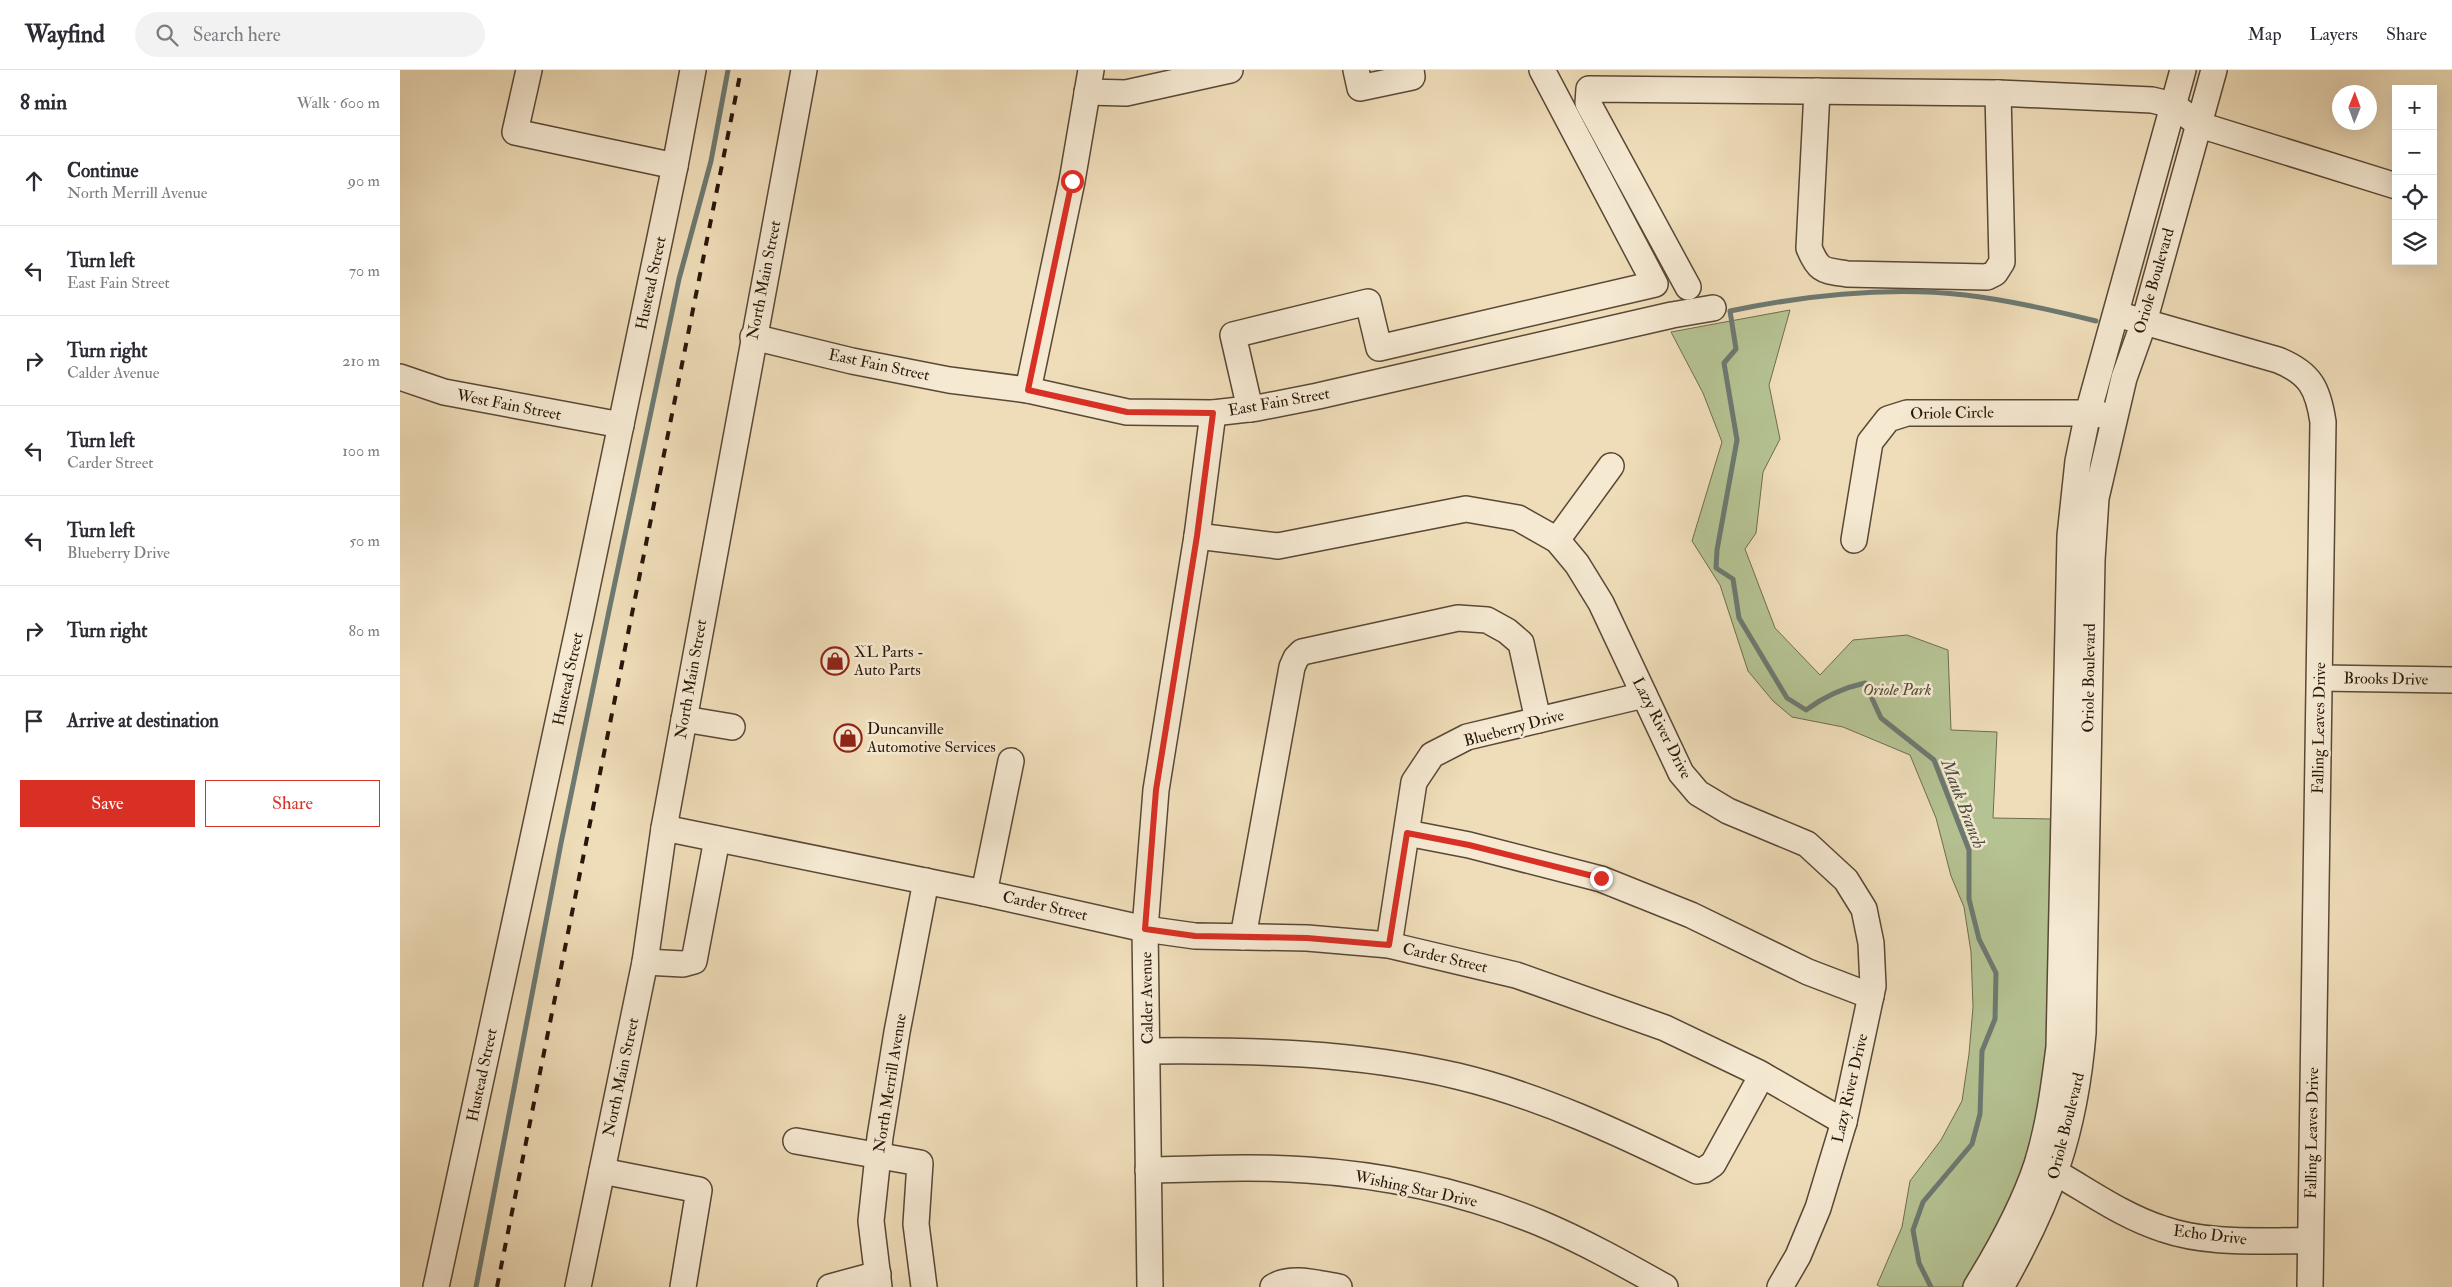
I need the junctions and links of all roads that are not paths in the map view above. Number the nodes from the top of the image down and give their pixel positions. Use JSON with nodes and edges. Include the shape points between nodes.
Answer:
{"nodes":[{"id":1,"x":529,"y":70,"type":"edge"},
{"id":2,"x":693,"y":70,"type":"edge"},
{"id":3,"x":804,"y":70,"type":"edge"},
{"id":4,"x":1230,"y":70,"type":"edge"},
{"id":5,"x":1356,"y":70,"type":"edge"},
{"id":6,"x":1411,"y":70,"type":"edge"},
{"id":7,"x":1542,"y":70,"type":"edge"},
{"id":8,"x":2183,"y":70,"type":"edge"},
{"id":9,"x":2214,"y":70,"type":"edge"},
{"id":10,"x":1089,"y":81,"type":"edge"},
{"id":11,"x":1817,"y":91,"type":"junction"},
{"id":12,"x":1998,"y":93,"type":"junction"},
{"id":13,"x":2173,"y":105,"type":"junction"},
{"id":14,"x":2200,"y":125,"type":"junction"},
{"id":15,"x":675,"y":166,"type":"junction"},
{"id":16,"x":2392,"y":185,"type":"edge"},
{"id":17,"x":1655,"y":284,"type":"junction"},
{"id":18,"x":1688,"y":287,"type":"dead end"},
{"id":19,"x":1713,"y":308,"type":"dead end"},
{"id":20,"x":2114,"y":314,"type":"junction"},
{"id":21,"x":1662,"y":317,"type":"junction"},
{"id":22,"x":2144,"y":322,"type":"junction"},
{"id":23,"x":753,"y":337,"type":"junction"},
{"id":24,"x":400,"y":377,"type":"edge"},
{"id":25,"x":1028,"y":390,"type":"junction"},
{"id":26,"x":1250,"y":409,"type":"junction"},
{"id":27,"x":2088,"y":412,"type":"junction"},
{"id":28,"x":1213,"y":413,"type":"junction"},
{"id":29,"x":2114,"y":417,"type":"junction"},
{"id":30,"x":621,"y":425,"type":"junction"},
{"id":31,"x":1611,"y":466,"type":"dead end"},
{"id":32,"x":1197,"y":536,"type":"junction"},
{"id":33,"x":1557,"y":540,"type":"junction"},
{"id":34,"x":1854,"y":540,"type":"dead end"},
{"id":35,"x":2320,"y":678,"type":"junction"},
{"id":36,"x":2452,"y":680,"type":"edge"},
{"id":37,"x":1644,"y":695,"type":"junction"},
{"id":38,"x":684,"y":719,"type":"junction"},
{"id":39,"x":1538,"y":720,"type":"junction"},
{"id":40,"x":732,"y":727,"type":"dead end"},
{"id":41,"x":1011,"y":761,"type":"dead end"},
{"id":42,"x":664,"y":828,"type":"junction"},
{"id":43,"x":1407,"y":833,"type":"junction"},
{"id":44,"x":717,"y":839,"type":"junction"},
{"id":45,"x":926,"y":881,"type":"junction"},
{"id":46,"x":984,"y":893,"type":"junction"},
{"id":47,"x":1145,"y":929,"type":"junction"},
{"id":48,"x":1243,"y":937,"type":"junction"},
{"id":49,"x":1389,"y":945,"type":"junction"},
{"id":50,"x":645,"y":962,"type":"junction"},
{"id":51,"x":1871,"y":996,"type":"junction"},
{"id":52,"x":1148,"y":1051,"type":"junction"},
{"id":53,"x":1762,"y":1075,"type":"junction"},
{"id":54,"x":1844,"y":1122,"type":"junction"},
{"id":55,"x":796,"y":1142,"type":"dead end"},
{"id":56,"x":878,"y":1154,"type":"junction"},
{"id":57,"x":2047,"y":1168,"type":"junction"},
{"id":58,"x":1148,"y":1170,"type":"junction"},
{"id":59,"x":602,"y":1171,"type":"junction"},
{"id":60,"x":2310,"y":1241,"type":"junction"},
{"id":61,"x":879,"y":1280,"type":"edge"},
{"id":62,"x":436,"y":1287,"type":"edge"},
{"id":63,"x":578,"y":1287,"type":"edge"},
{"id":64,"x":683,"y":1287,"type":"edge"},
{"id":65,"x":830,"y":1287,"type":"edge"},
{"id":66,"x":924,"y":1287,"type":"edge"},
{"id":67,"x":1150,"y":1287,"type":"edge"},
{"id":68,"x":1273,"y":1287,"type":"edge"},
{"id":69,"x":1339,"y":1287,"type":"edge"},
{"id":70,"x":1665,"y":1287,"type":"edge"},
{"id":71,"x":1780,"y":1287,"type":"edge"},
{"id":72,"x":1976,"y":1287,"type":"edge"},
{"id":73,"x":2001,"y":1287,"type":"edge"},
{"id":74,"x":2310,"y":1287,"type":"edge"}],
"edges":[{"from":1,"to":15,"type":"street","via":[[515,132]]},
{"from":2,"to":15,"type":"street","name":"Hustead Street"},
{"from":3,"to":23,"type":"street","name":"North Main Street"},
{"from":4,"to":10,"type":"street","via":[[1126,93]]},
{"from":5,"to":6,"type":"street","via":[[1360,88],[1412,77]]},
{"from":7,"to":17,"type":"street"},
{"from":8,"to":13,"type":"street","name":"Oriole Boulevard"},
{"from":9,"to":14,"type":"street","name":"Oriole Boulevard"},
{"from":10,"to":25,"type":"street","via":[[1072,181]]},
{"from":11,"to":12,"type":"street"},
{"from":11,"to":12,"type":"street","via":[[1809,248],[1816,264],[1826,270],[1847,274],[1987,277],[1995,273],[2002,262]]},
{"from":11,"to":18,"type":"street","via":[[1589,89],[1588,103]]},
{"from":12,"to":13,"type":"street","via":[[2152,100]]},
{"from":13,"to":14,"type":"street"},
{"from":13,"to":20,"type":"street","name":"Oriole Boulevard"},
{"from":14,"to":16,"type":"street"},
{"from":14,"to":22,"type":"street","name":"Oriole Boulevard"},
{"from":15,"to":30,"type":"street","name":"Hustead Street"},
{"from":17,"to":21,"type":"street"},
{"from":17,"to":26,"type":"street","via":[[1379,348],[1368,302],[1233,335]]},
{"from":19,"to":21,"type":"street","name":"East Fain Street"},
{"from":20,"to":22,"type":"street","name":"Falling Leaves Drive"},
{"from":20,"to":27,"type":"street","name":"Oriole Boulevard"},
{"from":21,"to":26,"type":"street","name":"East Fain Street"},
{"from":22,"to":29,"type":"street","name":"Oriole Boulevard"},
{"from":22,"to":35,"type":"street","name":"Falling Leaves Drive","via":[[2298,368],[2320,398],[2323,422]]},
{"from":23,"to":25,"type":"street","name":"East Fain Street","via":[[949,380]]},
{"from":23,"to":38,"type":"street","name":"North Main Street"},
{"from":24,"to":30,"type":"street","name":"West Fain Street","via":[[444,392]]},
{"from":25,"to":28,"type":"street","name":"East Fain Street","via":[[1127,412]]},
{"from":26,"to":28,"type":"street","name":"East Fain Street"},
{"from":27,"to":29,"type":"street","name":"Oriole Circle"},
{"from":27,"to":34,"type":"street","name":"Oriole Circle","via":[[1907,413],[1888,419],[1870,442]]},
{"from":27,"to":57,"type":"street","name":"Oriole Boulevard","via":[[2078,461],[2070,536],[2059,1047],[2048,1123]]},
{"from":28,"to":32,"type":"street","name":"Calder Avenue"},
{"from":29,"to":57,"type":"street","name":"Oriole Boulevard","via":[[2096,498],[2092,560],[2080,1075],[2072,1115]]},
{"from":30,"to":62,"type":"street","name":"Hustead Street"},
{"from":31,"to":33,"type":"street"},
{"from":32,"to":33,"type":"street","name":"Lazy River Drive","via":[[1278,546],[1466,509],[1518,518]]},
{"from":32,"to":47,"type":"street","name":"Calder Avenue","via":[[1156,790]]},
{"from":33,"to":37,"type":"street","name":"Lazy River Drive","via":[[1577,564],[1601,604]]},
{"from":35,"to":36,"type":"street","name":"Brooks Drive"},
{"from":35,"to":60,"type":"street","name":"Falling Leaves Drive"},
{"from":37,"to":39,"type":"street","name":"Blueberry Drive"},
{"from":37,"to":51,"type":"street","name":"Lazy River Drive","via":[[1681,773],[1698,793],[1728,811],[1806,844],[1846,880],[1864,909],[1871,943]]},
{"from":38,"to":40,"type":"street"},
{"from":38,"to":42,"type":"street","name":"North Main Street"},
{"from":39,"to":43,"type":"street","name":"Blueberry Drive","via":[[1467,737],[1432,755],[1414,782]]},
{"from":39,"to":48,"type":"street","via":[[1521,644],[1507,631],[1487,620],[1458,618],[1302,652],[1292,667]]},
{"from":41,"to":46,"type":"street"},
{"from":42,"to":44,"type":"street","name":"Carder Street"},
{"from":42,"to":50,"type":"street","name":"North Main Street"},
{"from":43,"to":49,"type":"street","name":"Blueberry Drive"},
{"from":43,"to":51,"type":"street","via":[[1601,878],[1691,915],[1808,972]]},
{"from":44,"to":45,"type":"street","name":"Carder Street"},
{"from":44,"to":50,"type":"street","via":[[694,961],[683,964]]},
{"from":45,"to":46,"type":"street","name":"Carder Street"},
{"from":45,"to":56,"type":"street","name":"North Merrill Avenue"},
{"from":46,"to":47,"type":"street","name":"Carder Street"},
{"from":47,"to":48,"type":"street","name":"Carder Street","via":[[1195,936]]},
{"from":47,"to":52,"type":"street","name":"Calder Avenue"},
{"from":48,"to":49,"type":"street","name":"Carder Street","via":[[1307,938]]},
{"from":49,"to":53,"type":"street","name":"Carder Street","via":[[1516,975],[1665,1028]]},
{"from":50,"to":59,"type":"street","name":"North Main Street"},
{"from":51,"to":54,"type":"street","name":"Lazy River Drive"},
{"from":52,"to":53,"type":"street","via":[[1245,1050],[1347,1056],[1458,1076],[1562,1109],[1697,1170],[1713,1164]]},
{"from":52,"to":58,"type":"street","name":"Calder Avenue"},
{"from":53,"to":54,"type":"street","name":"Carder Street"},
{"from":54,"to":71,"type":"street","name":"Lazy River Drive","via":[[1818,1208],[1798,1256]]},
{"from":55,"to":56,"type":"street"},
{"from":56,"to":61,"type":"street","name":"North Merrill Avenue","via":[[871,1221]]},
{"from":56,"to":66,"type":"street","via":[[920,1163],[916,1224]]},
{"from":57,"to":60,"type":"street","name":"Echo Drive","via":[[2130,1215],[2163,1229],[2226,1240]]},
{"from":57,"to":72,"type":"street","name":"Oriole Boulevard","via":[[2024,1200],[1996,1256]]},
{"from":57,"to":73,"type":"street","name":"Oriole Boulevard","via":[[2028,1241]]},
{"from":58,"to":67,"type":"street","name":"Calder Avenue"},
{"from":58,"to":70,"type":"street","name":"Wishing Star Drive","via":[[1308,1170],[1372,1176],[1427,1188],[1539,1222],[1601,1251]]},
{"from":59,"to":63,"type":"street","name":"North Main Street"},
{"from":59,"to":64,"type":"street","via":[[700,1190]]},
{"from":60,"to":74,"type":"street","name":"Falling Leaves Drive"},
{"from":61,"to":65,"type":"street"},
{"from":68,"to":69,"type":"street","via":[[1281,1282]]}]}
